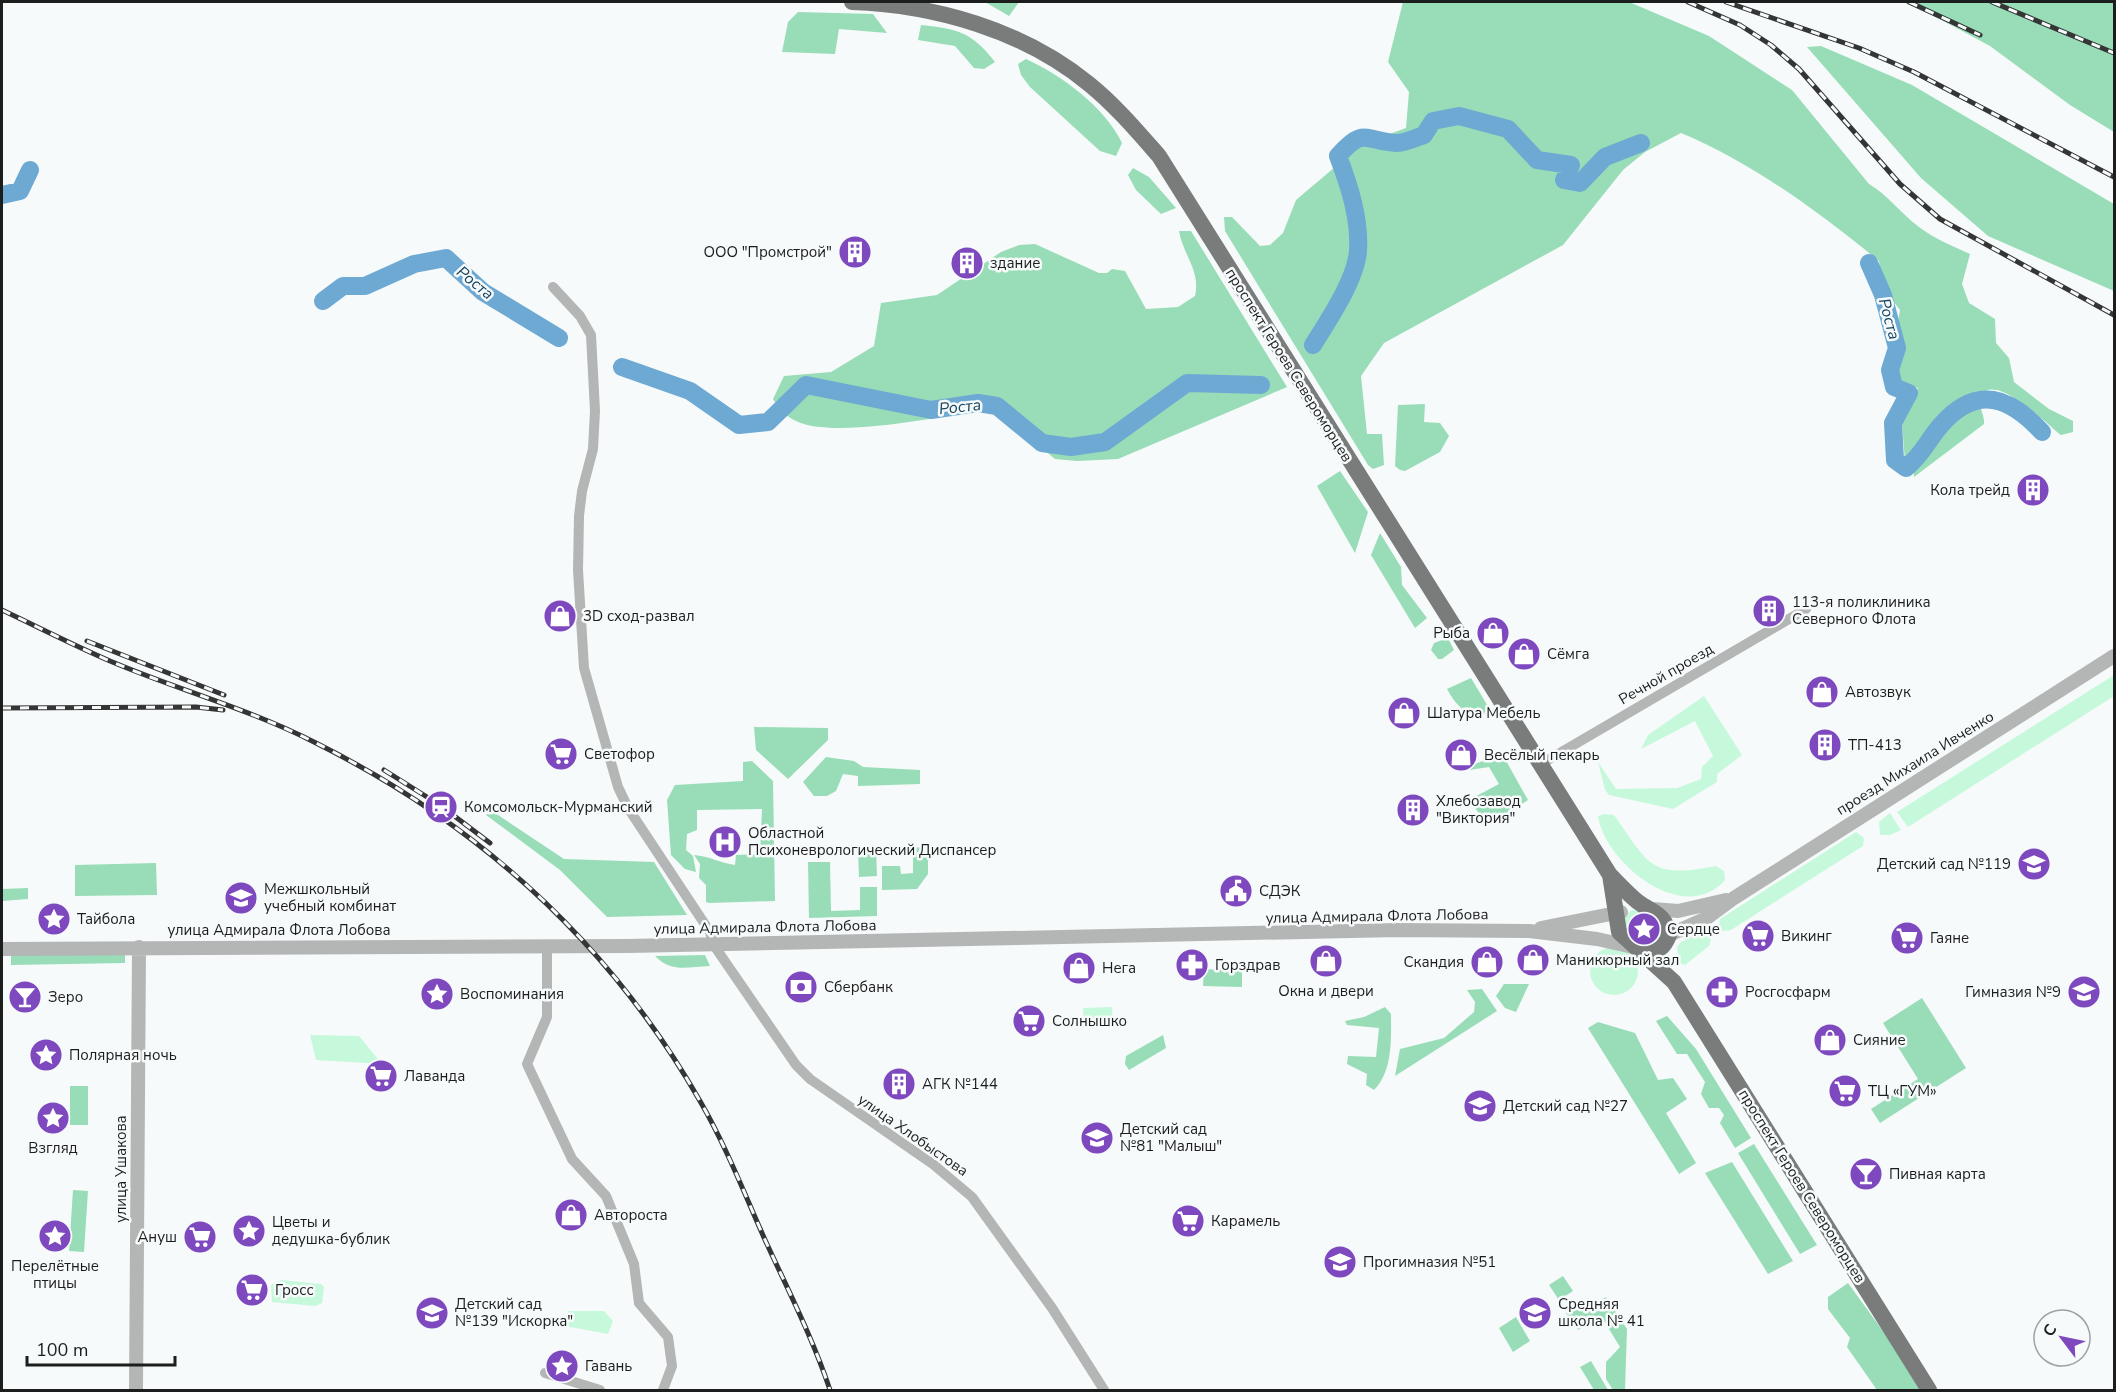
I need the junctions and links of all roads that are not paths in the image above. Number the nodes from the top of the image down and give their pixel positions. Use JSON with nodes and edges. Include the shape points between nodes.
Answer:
{"nodes":[{"id":1,"x":852,"y":2,"type":"edge"},
{"id":2,"x":553,"y":287,"type":"dead end"},
{"id":3,"x":1806,"y":609,"type":"dead end"},
{"id":4,"x":2115,"y":656,"type":"edge"},
{"id":5,"x":1541,"y":764,"type":"junction"},
{"id":6,"x":1610,"y":875,"type":"junction"},
{"id":7,"x":1734,"y":898,"type":"junction"},
{"id":8,"x":1646,"y":907,"type":"junction"},
{"id":9,"x":1618,"y":915,"type":"junction"},
{"id":10,"x":1529,"y":931,"type":"junction"},
{"id":11,"x":1668,"y":939,"type":"junction"},
{"id":12,"x":713,"y":944,"type":"junction"},
{"id":13,"x":547,"y":946,"type":"junction"},
{"id":14,"x":139,"y":947,"type":"junction"},
{"id":15,"x":2,"y":949,"type":"edge"},
{"id":16,"x":1637,"y":950,"type":"junction"},
{"id":17,"x":1674,"y":982,"type":"junction"},
{"id":18,"x":545,"y":1373,"type":"dead end"},
{"id":19,"x":136,"y":1390,"type":"edge"},
{"id":20,"x":600,"y":1390,"type":"edge"},
{"id":21,"x":663,"y":1390,"type":"edge"},
{"id":22,"x":1104,"y":1390,"type":"edge"},
{"id":23,"x":1929,"y":1390,"type":"edge"}],
"edges":[{"from":1,"to":5,"type":"main road","name":"проспект Героев Североморцев","via":[[919,7],[992,30],[1063,65],[1122,114],[1159,156]]},
{"from":2,"to":12,"type":"street","name":"улица Хлобыстова","via":[[580,316],[591,335],[596,411],[593,449],[581,499],[578,570],[584,668],[618,787],[710,932]]},
{"from":3,"to":5,"type":"street","name":"Речной проезд"},
{"from":4,"to":7,"type":"street","name":"проезд Михаила Ивченко"},
{"from":5,"to":6,"type":"main road","name":"проспект Героев Североморцев"},
{"from":6,"to":8,"type":"main road","name":"проспект Героев Североморцев"},
{"from":6,"to":9,"type":"main road","name":"проспект Героев Североморцев"},
{"from":7,"to":8,"type":"street","via":[[1678,911]]},
{"from":7,"to":11,"type":"street","name":"проезд Михаила Ивченко"},
{"from":8,"to":9,"type":"main road"},
{"from":8,"to":11,"type":"main road","name":"проспект Героев Североморцев","via":[[1668,925]]},
{"from":9,"to":10,"type":"street","name":"улица Адмирала Флота Лобова"},
{"from":9,"to":16,"type":"main road","name":"проспект Героев Североморцев","via":[[1619,932]]},
{"from":10,"to":12,"type":"street","name":"улица Адмирала Флота Лобова"},
{"from":10,"to":16,"type":"street","name":"улица Адмирала Флота Лобова"},
{"from":11,"to":16,"type":"main road","via":[[1655,952]]},
{"from":11,"to":17,"type":"main road","name":"проспект Героев Североморцев"},
{"from":12,"to":13,"type":"street","name":"улица Адмирала Флота Лобова"},
{"from":12,"to":22,"type":"street","name":"улица Хлобыстова","via":[[796,1065],[810,1079],[934,1165],[972,1197],[1052,1308]]},
{"from":13,"to":14,"type":"street","name":"улица Адмирала Флота Лобова"},
{"from":13,"to":21,"type":"street","via":[[547,1017],[526,1064],[572,1159],[606,1196],[634,1264],[639,1303],[668,1337],[672,1366]]},
{"from":14,"to":15,"type":"street","name":"улица Адмирала Флота Лобова"},
{"from":14,"to":19,"type":"street","name":"улица Ушакова"},
{"from":16,"to":17,"type":"main road","name":"проспект Героев Североморцев"},
{"from":17,"to":23,"type":"main road","name":"проспект Героев Североморцев"},
{"from":18,"to":20,"type":"street"}]}
